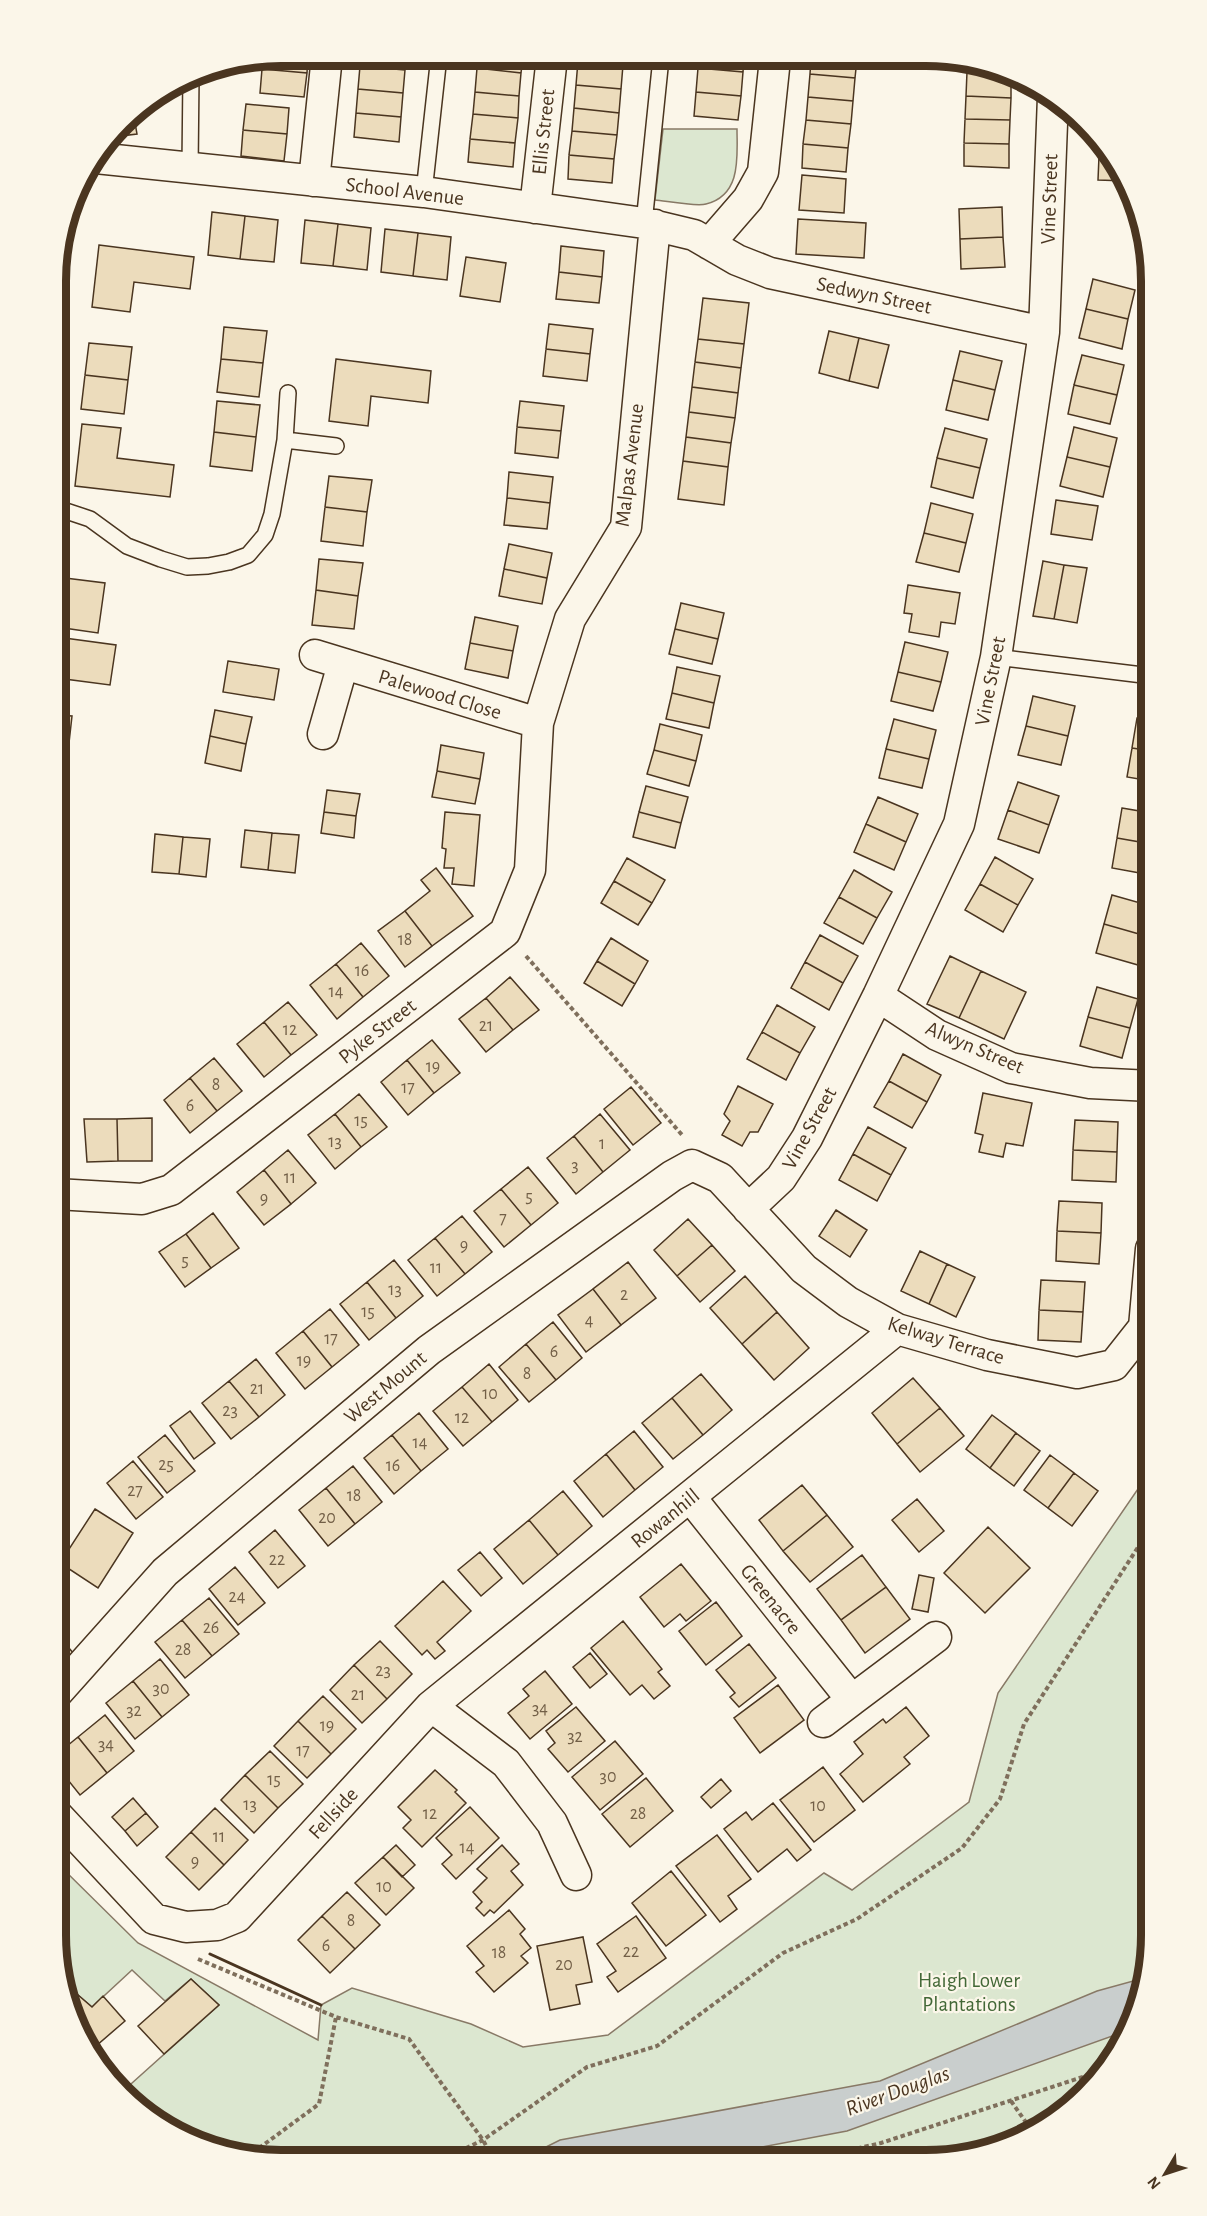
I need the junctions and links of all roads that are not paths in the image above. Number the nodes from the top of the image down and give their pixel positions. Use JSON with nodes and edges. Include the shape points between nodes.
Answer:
{"nodes":[{"id":1,"x":326,"y":66,"type":"edge"},
{"id":2,"x":438,"y":66,"type":"edge"},
{"id":3,"x":551,"y":66,"type":"edge"},
{"id":4,"x":660,"y":66,"type":"edge"},
{"id":5,"x":774,"y":66,"type":"edge"},
{"id":6,"x":191,"y":86,"type":"edge"},
{"id":7,"x":1053,"y":107,"type":"edge"},
{"id":8,"x":104,"y":159,"type":"edge"},
{"id":9,"x":190,"y":168,"type":"junction"},
{"id":10,"x":314,"y":181,"type":"junction"},
{"id":11,"x":424,"y":192,"type":"junction"},
{"id":12,"x":535,"y":208,"type":"junction"},
{"id":13,"x":649,"y":224,"type":"junction"},
{"id":14,"x":709,"y":244,"type":"junction"},
{"id":15,"x":1044,"y":332,"type":"junction"},
{"id":16,"x":288,"y":393,"type":"dead end"},
{"id":17,"x":285,"y":440,"type":"junction"},
{"id":18,"x":336,"y":446,"type":"dead end"},
{"id":19,"x":66,"y":510,"type":"edge"},
{"id":20,"x":996,"y":657,"type":"junction"},
{"id":21,"x":1141,"y":675,"type":"edge"},
{"id":22,"x":537,"y":723,"type":"junction"},
{"id":23,"x":323,"y":734,"type":"dead end"},
{"id":24,"x":878,"y":996,"type":"junction"},
{"id":25,"x":1141,"y":1086,"type":"edge"},
{"id":26,"x":66,"y":1195,"type":"edge"},
{"id":27,"x":748,"y":1209,"type":"junction"},
{"id":28,"x":897,"y":1329,"type":"junction"},
{"id":29,"x":1141,"y":1331,"type":"edge"},
{"id":30,"x":691,"y":1498,"type":"junction"},
{"id":31,"x":936,"y":1637,"type":"dead end"},
{"id":32,"x":66,"y":1683,"type":"edge"},
{"id":33,"x":852,"y":1700,"type":"junction"},
{"id":34,"x":431,"y":1706,"type":"junction"},
{"id":35,"x":823,"y":1722,"type":"dead end"},
{"id":36,"x":66,"y":1825,"type":"edge"},
{"id":37,"x":576,"y":1875,"type":"dead end"}],
"edges":[{"from":1,"to":10,"type":"street"},
{"from":2,"to":11,"type":"lane"},
{"from":3,"to":12,"type":"street","name":"Ellis Street"},
{"from":4,"to":13,"type":"lane"},
{"from":5,"to":14,"type":"street","via":[[763,172],[748,199]]},
{"from":6,"to":9,"type":"lane"},
{"from":7,"to":15,"type":"street","name":"Vine Street"},
{"from":8,"to":9,"type":"street","name":"School Avenue"},
{"from":9,"to":10,"type":"street","name":"School Avenue"},
{"from":10,"to":11,"type":"street","name":"School Avenue"},
{"from":11,"to":12,"type":"street","name":"School Avenue"},
{"from":12,"to":13,"type":"street","name":"School Avenue"},
{"from":13,"to":14,"type":"street","name":"School Avenue","via":[[694,235]]},
{"from":13,"to":22,"type":"street","name":"Malpas Avenue","via":[[626,527],[570,619]]},
{"from":14,"to":15,"type":"street","name":"Sedwyn Street","via":[[770,273]]},
{"from":15,"to":20,"type":"street","name":"Vine Street"},
{"from":16,"to":17,"type":"lane"},
{"from":17,"to":18,"type":"lane"},
{"from":17,"to":19,"type":"lane","via":[[265,535],[248,555],[229,562],[187,567],[161,560],[127,546],[90,519]]},
{"from":20,"to":21,"type":"lane"},
{"from":20,"to":24,"type":"street","name":"Vine Street","via":[[959,824]]},
{"from":22,"to":23,"type":"street","name":"Palewood Close","via":[[329,660]]},
{"from":22,"to":26,"type":"street","name":"Pyke Street","via":[[530,870],[505,932],[171,1190],[142,1199]]},
{"from":24,"to":25,"type":"street","name":"Alwyn Street","via":[[937,1035],[1011,1068],[1090,1083]]},
{"from":24,"to":27,"type":"street","name":"Vine Street","via":[[807,1138],[781,1178]]},
{"from":27,"to":28,"type":"street","name":"Kelway Terrace","via":[[804,1269],[848,1302]]},
{"from":27,"to":32,"type":"street","name":"West Mount","via":[[720,1178],[692,1165],[672,1176],[421,1357],[165,1572]]},
{"from":28,"to":29,"type":"street","name":"Kelway Terrace","via":[[987,1355],[1077,1373],[1114,1365]]},
{"from":28,"to":30,"type":"street","name":"Rowanhill"},
{"from":30,"to":33,"type":"street","name":"Greenacre"},
{"from":30,"to":34,"type":"street","name":"Rowanhill"},
{"from":31,"to":33,"type":"street"},
{"from":33,"to":35,"type":"street"},
{"from":34,"to":36,"type":"street","name":"Fellside","via":[[237,1917],[217,1925],[186,1927],[154,1920]]},
{"from":34,"to":37,"type":"street","via":[[506,1763],[552,1822]]}]}
